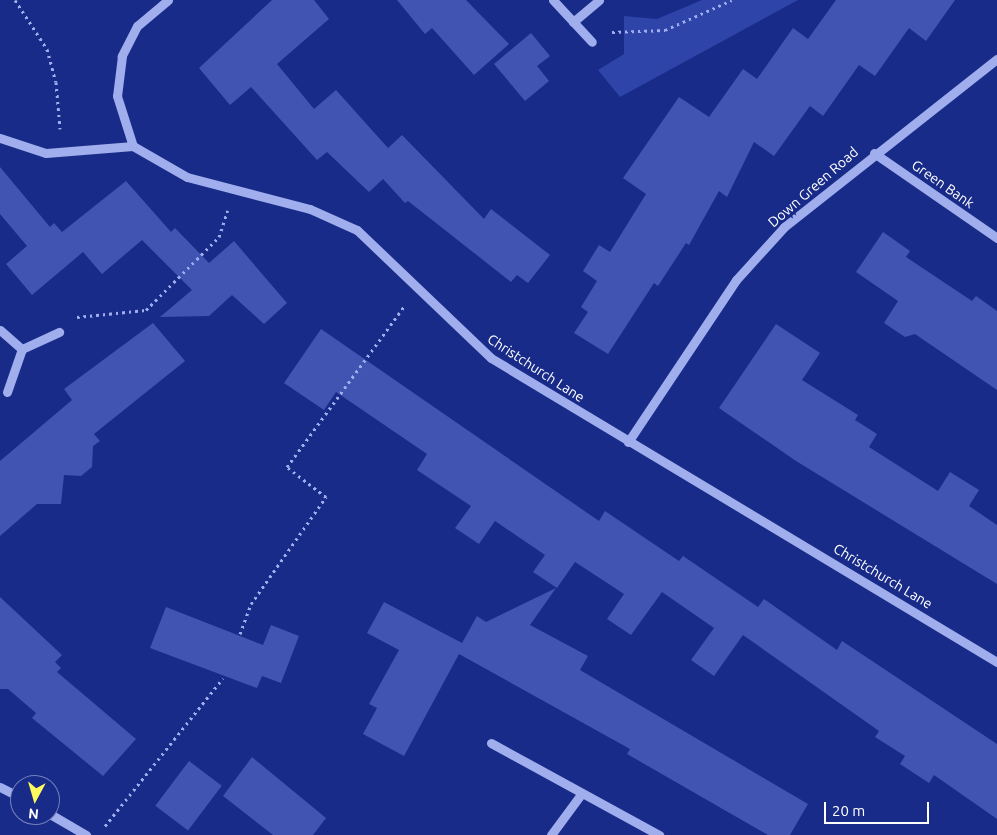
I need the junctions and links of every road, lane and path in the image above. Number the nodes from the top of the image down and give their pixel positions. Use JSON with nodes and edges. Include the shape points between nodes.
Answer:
{"nodes":[{"id":1,"x":15,"y":0,"type":"edge"},
{"id":2,"x":168,"y":0,"type":"edge"},
{"id":3,"x":553,"y":0,"type":"edge"},
{"id":4,"x":599,"y":0,"type":"edge"},
{"id":5,"x":732,"y":0,"type":"edge"},
{"id":6,"x":573,"y":22,"type":"junction"},
{"id":7,"x":584,"y":34,"type":"junction"},
{"id":8,"x":592,"y":42,"type":"dead end"},
{"id":9,"x":997,"y":59,"type":"edge"},
{"id":10,"x":0,"y":138,"type":"edge"},
{"id":11,"x":133,"y":146,"type":"junction"},
{"id":12,"x":62,"y":152,"type":"junction"},
{"id":13,"x":874,"y":153,"type":"junction"},
{"id":14,"x":234,"y":190,"type":"junction"},
{"id":15,"x":997,"y":238,"type":"edge"},
{"id":16,"x":419,"y":287,"type":"junction"},
{"id":17,"x":0,"y":330,"type":"edge"},
{"id":18,"x":59,"y":332,"type":"joint"},
{"id":19,"x":22,"y":349,"type":"junction"},
{"id":20,"x":7,"y":392,"type":"dead end"},
{"id":21,"x":628,"y":442,"type":"junction"},
{"id":22,"x":240,"y":634,"type":"dead end"},
{"id":23,"x":997,"y":662,"type":"edge"},
{"id":24,"x":223,"y":678,"type":"dead end"},
{"id":25,"x":491,"y":743,"type":"dead end"},
{"id":26,"x":582,"y":793,"type":"junction"},
{"id":27,"x":60,"y":820,"type":"edge"},
{"id":28,"x":86,"y":835,"type":"edge"},
{"id":29,"x":98,"y":835,"type":"edge"},
{"id":30,"x":552,"y":835,"type":"edge"},
{"id":31,"x":659,"y":835,"type":"edge"}],
"edges":[{"from":1,"to":12,"type":"path","via":[[47,49],[56,82]]},
{"from":2,"to":11,"type":"street","via":[[137,26],[122,56],[117,96]]},
{"from":3,"to":6,"type":"street"},
{"from":4,"to":6,"type":"street"},
{"from":5,"to":7,"type":"path","via":[[665,30]]},
{"from":6,"to":7,"type":"street"},
{"from":7,"to":8,"type":"street"},
{"from":9,"to":13,"type":"street","name":"Down Green Road"},
{"from":10,"to":12,"type":"street","via":[[46,153]]},
{"from":11,"to":12,"type":"street"},
{"from":11,"to":14,"type":"street","name":"Christchurch Lane","via":[[187,177]]},
{"from":13,"to":15,"type":"street","name":"Green Bank"},
{"from":13,"to":21,"type":"street","name":"Down Green Road","via":[[784,227],[736,280]]},
{"from":14,"to":16,"type":"street","name":"Christchurch Lane","via":[[335,217],[394,261]]},
{"from":14,"to":18,"type":"path","via":[[219,237],[146,310],[78,316]]},
{"from":16,"to":21,"type":"street","name":"Christchurch Lane","via":[[491,358]]},
{"from":16,"to":22,"type":"path","via":[[287,468],[326,497],[251,604]]},
{"from":17,"to":19,"type":"street"},
{"from":18,"to":19,"type":"street"},
{"from":19,"to":20,"type":"street"},
{"from":21,"to":23,"type":"street","name":"Christchurch Lane"},
{"from":24,"to":29,"type":"path"},
{"from":25,"to":26,"type":"street"},
{"from":26,"to":30,"type":"street"},
{"from":26,"to":31,"type":"street"},
{"from":27,"to":28,"type":"street"}]}
